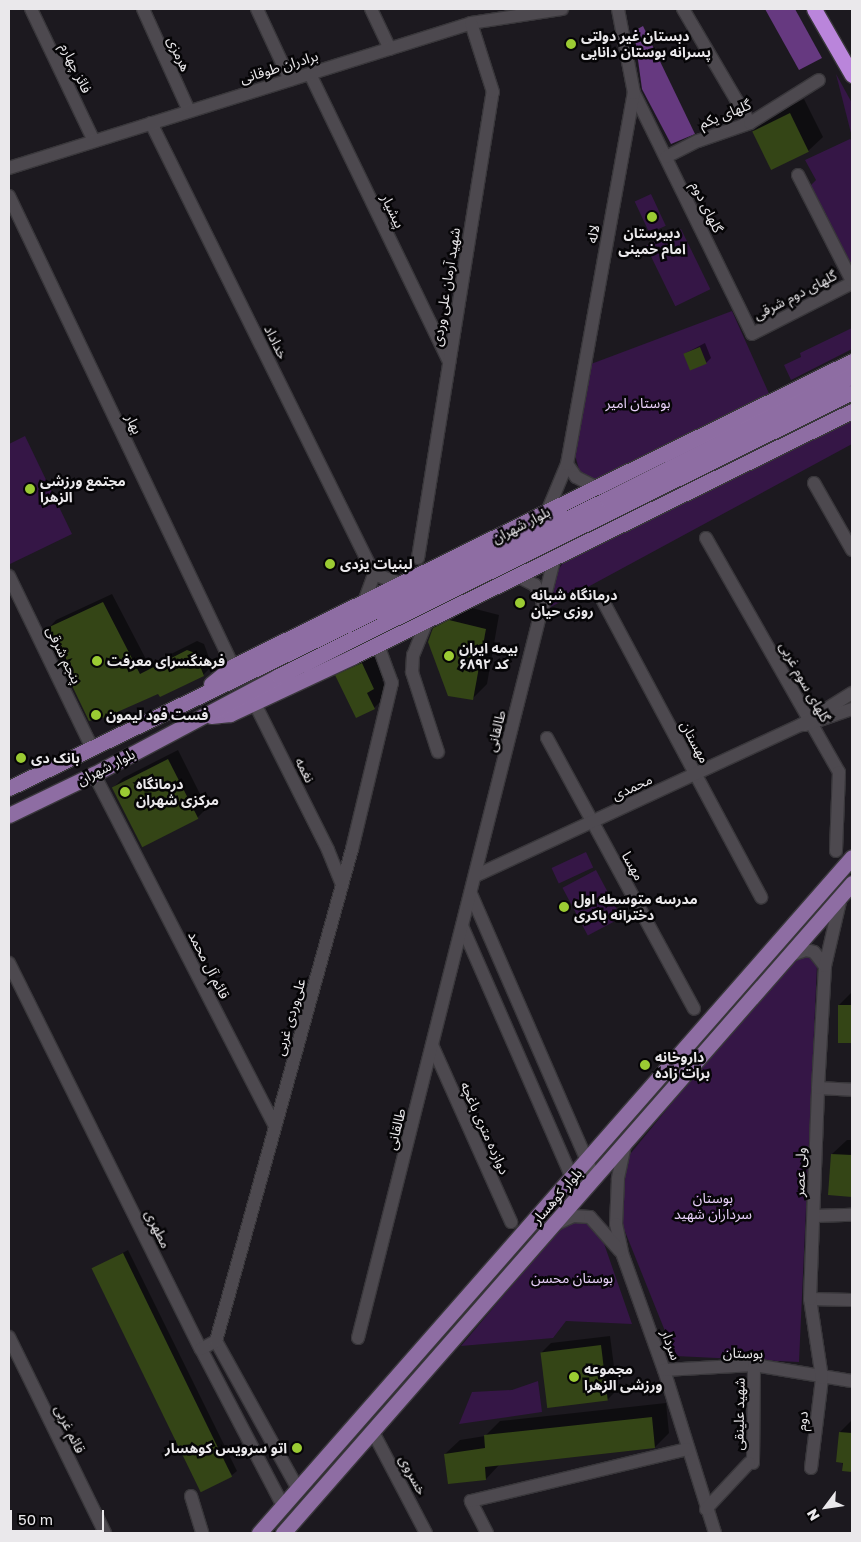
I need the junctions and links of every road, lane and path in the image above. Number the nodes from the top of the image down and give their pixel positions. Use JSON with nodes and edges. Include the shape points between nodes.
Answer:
{"nodes":[{"id":1,"x":31,"y":9,"type":"edge"},
{"id":2,"x":143,"y":9,"type":"edge"},
{"id":3,"x":257,"y":9,"type":"edge"},
{"id":4,"x":371,"y":9,"type":"edge"},
{"id":5,"x":562,"y":9,"type":"edge"},
{"id":6,"x":618,"y":9,"type":"edge"},
{"id":7,"x":683,"y":9,"type":"edge"},
{"id":8,"x":814,"y":9,"type":"edge"},
{"id":9,"x":470,"y":23,"type":"junction"},
{"id":10,"x":390,"y":49,"type":"junction"},
{"id":11,"x":310,"y":74,"type":"junction"},
{"id":12,"x":852,"y":76,"type":"edge"},
{"id":13,"x":290,"y":80,"type":"junction"},
{"id":14,"x":819,"y":80,"type":"dead end"},
{"id":15,"x":634,"y":93,"type":"junction"},
{"id":16,"x":188,"y":111,"type":"junction"},
{"id":17,"x":151,"y":123,"type":"junction"},
{"id":18,"x":750,"y":123,"type":"junction"},
{"id":19,"x":94,"y":141,"type":"junction"},
{"id":20,"x":666,"y":157,"type":"junction"},
{"id":21,"x":9,"y":168,"type":"edge"},
{"id":22,"x":798,"y":175,"type":"dead end"},
{"id":23,"x":9,"y":196,"type":"edge"},
{"id":24,"x":852,"y":282,"type":"edge"},
{"id":25,"x":752,"y":334,"type":"joint"},
{"id":26,"x":852,"y":361,"type":"edge"},
{"id":27,"x":450,"y":362,"type":"junction"},
{"id":28,"x":852,"y":376,"type":"edge"},
{"id":29,"x":852,"y":392,"type":"edge"},
{"id":30,"x":852,"y":411,"type":"edge"},
{"id":31,"x":567,"y":464,"type":"junction"},
{"id":32,"x":814,"y":483,"type":"dead end"},
{"id":33,"x":598,"y":488,"type":"junction"},
{"id":34,"x":547,"y":512,"type":"junction"},
{"id":35,"x":706,"y":538,"type":"dead end"},
{"id":36,"x":852,"y":550,"type":"edge"},
{"id":37,"x":418,"y":558,"type":"dead end"},
{"id":38,"x":554,"y":560,"type":"junction"},
{"id":39,"x":378,"y":575,"type":"junction"},
{"id":40,"x":9,"y":576,"type":"edge"},
{"id":41,"x":519,"y":577,"type":"junction"},
{"id":42,"x":402,"y":584,"type":"junction"},
{"id":43,"x":603,"y":601,"type":"dead end"},
{"id":44,"x":364,"y":602,"type":"junction"},
{"id":45,"x":544,"y":604,"type":"junction"},
{"id":46,"x":427,"y":621,"type":"junction"},
{"id":47,"x":378,"y":644,"type":"junction"},
{"id":48,"x":233,"y":666,"type":"junction"},
{"id":49,"x":415,"y":681,"type":"junction"},
{"id":50,"x":392,"y":683,"type":"junction"},
{"id":51,"x":852,"y":693,"type":"edge"},
{"id":52,"x":195,"y":698,"type":"junction"},
{"id":53,"x":254,"y":702,"type":"junction"},
{"id":54,"x":852,"y":709,"type":"edge"},
{"id":55,"x":202,"y":716,"type":"junction"},
{"id":56,"x":807,"y":722,"type":"junction"},
{"id":57,"x":547,"y":738,"type":"dead end"},
{"id":58,"x":92,"y":748,"type":"junction"},
{"id":59,"x":438,"y":752,"type":"dead end"},
{"id":60,"x":94,"y":774,"type":"junction"},
{"id":61,"x":695,"y":774,"type":"junction"},
{"id":62,"x":9,"y":788,"type":"edge"},
{"id":63,"x":9,"y":815,"type":"edge"},
{"id":64,"x":592,"y":822,"type":"junction"},
{"id":65,"x":352,"y":849,"type":"junction"},
{"id":66,"x":328,"y":850,"type":"junction"},
{"id":67,"x":836,"y":851,"type":"dead end"},
{"id":68,"x":852,"y":856,"type":"edge"},
{"id":69,"x":475,"y":876,"type":"junction"},
{"id":70,"x":342,"y":885,"type":"junction"},
{"id":71,"x":847,"y":889,"type":"edge"},
{"id":72,"x":471,"y":894,"type":"junction"},
{"id":73,"x":761,"y":897,"type":"dead end"},
{"id":74,"x":462,"y":926,"type":"junction"},
{"id":75,"x":788,"y":956,"type":"junction"},
{"id":76,"x":9,"y":963,"type":"edge"},
{"id":77,"x":825,"y":966,"type":"junction"},
{"id":78,"x":694,"y":1009,"type":"dead end"},
{"id":79,"x":432,"y":1045,"type":"junction"},
{"id":80,"x":818,"y":1088,"type":"junction"},
{"id":81,"x":852,"y":1090,"type":"edge"},
{"id":82,"x":275,"y":1126,"type":"junction"},
{"id":83,"x":625,"y":1145,"type":"junction"},
{"id":84,"x":588,"y":1161,"type":"junction"},
{"id":85,"x":573,"y":1178,"type":"junction"},
{"id":86,"x":595,"y":1179,"type":"junction"},
{"id":87,"x":580,"y":1196,"type":"junction"},
{"id":88,"x":852,"y":1215,"type":"edge"},
{"id":89,"x":814,"y":1216,"type":"junction"},
{"id":90,"x":511,"y":1222,"type":"dead end"},
{"id":91,"x":556,"y":1224,"type":"junction"},
{"id":92,"x":622,"y":1253,"type":"junction"},
{"id":93,"x":810,"y":1299,"type":"junction"},
{"id":94,"x":852,"y":1300,"type":"edge"},
{"id":95,"x":9,"y":1337,"type":"edge"},
{"id":96,"x":358,"y":1338,"type":"dead end"},
{"id":97,"x":216,"y":1341,"type":"junction"},
{"id":98,"x":200,"y":1349,"type":"junction"},
{"id":99,"x":754,"y":1365,"type":"junction"},
{"id":100,"x":664,"y":1370,"type":"junction"},
{"id":101,"x":822,"y":1378,"type":"junction"},
{"id":102,"x":852,"y":1381,"type":"edge"},
{"id":103,"x":373,"y":1432,"type":"junction"},
{"id":104,"x":687,"y":1449,"type":"junction"},
{"id":105,"x":811,"y":1468,"type":"dead end"},
{"id":106,"x":298,"y":1489,"type":"junction"},
{"id":107,"x":190,"y":1496,"type":"dead end"},
{"id":108,"x":283,"y":1506,"type":"junction"},
{"id":109,"x":706,"y":1509,"type":"junction"},
{"id":110,"x":105,"y":1533,"type":"edge"},
{"id":111,"x":202,"y":1533,"type":"edge"},
{"id":112,"x":259,"y":1533,"type":"edge"},
{"id":113,"x":283,"y":1533,"type":"edge"},
{"id":114,"x":426,"y":1533,"type":"edge"},
{"id":115,"x":487,"y":1533,"type":"edge"},
{"id":116,"x":715,"y":1533,"type":"edge"}],
"edges":[{"from":1,"to":19,"type":"street","name":"فائز چهارم"},
{"from":2,"to":16,"type":"street","name":"هرمزی"},
{"from":3,"to":13,"type":"street"},
{"from":4,"to":10,"type":"street"},
{"from":5,"to":9,"type":"street","name":"برادران طوقانی"},
{"from":6,"to":15,"type":"street","name":"لاله"},
{"from":7,"to":18,"type":"street"},
{"from":8,"to":12,"type":"highway"},
{"from":9,"to":10,"type":"street","name":"برادران طوقانی"},
{"from":9,"to":27,"type":"street","name":"شهید آرمان علی وردی","via":[[493,92]]},
{"from":10,"to":11,"type":"street","name":"برادران طوقانی"},
{"from":11,"to":13,"type":"street","name":"برادران طوقانی"},
{"from":11,"to":27,"type":"street","name":"پیشیار"},
{"from":13,"to":16,"type":"street","name":"برادران طوقانی"},
{"from":14,"to":18,"type":"street","name":"گلهای یکم"},
{"from":15,"to":20,"type":"street","name":"گلهای دوم"},
{"from":15,"to":31,"type":"street","name":"لاله"},
{"from":16,"to":17,"type":"street","name":"برادران طوقانی"},
{"from":17,"to":19,"type":"street","name":"برادران طوقانی"},
{"from":17,"to":39,"type":"street","name":"خداداد"},
{"from":18,"to":20,"type":"street","name":"گلهای یکم","via":[[698,141]]},
{"from":19,"to":21,"type":"street","name":"برادران طوقانی"},
{"from":20,"to":25,"type":"street","name":"گلهای دوم"},
{"from":22,"to":24,"type":"street"},
{"from":23,"to":48,"type":"street","name":"بهار"},
{"from":24,"to":25,"type":"street","name":"گلهای دوم شرقی"},
{"from":26,"to":33,"type":"main road","name":"بلوار شهران"},
{"from":27,"to":37,"type":"street","name":"شهید آرمان علی وردی"},
{"from":28,"to":52,"type":"main road","name":"بلوار شهران","via":[[607,499]]},
{"from":29,"to":55,"type":"main road","name":"بلوار شهران"},
{"from":30,"to":38,"type":"main road","name":"بلوار شهران"},
{"from":31,"to":33,"type":"street","via":[[576,477]]},
{"from":31,"to":34,"type":"street","name":"لاله"},
{"from":32,"to":36,"type":"street"},
{"from":33,"to":34,"type":"main road","name":"بلوار شهران"},
{"from":34,"to":42,"type":"main road","name":"بلوار شهران"},
{"from":35,"to":56,"type":"street","name":"گلهای سوم غربی"},
{"from":38,"to":41,"type":"main road","name":"بلوار شهران"},
{"from":38,"to":45,"type":"street","name":"طالقانی"},
{"from":39,"to":42,"type":"street"},
{"from":39,"to":44,"type":"street"},
{"from":40,"to":58,"type":"street","name":"پنجم شرقی"},
{"from":41,"to":45,"type":"street","via":[[535,585]]},
{"from":41,"to":46,"type":"main road","name":"بلوار شهران"},
{"from":42,"to":44,"type":"main road","name":"بلوار شهران"},
{"from":43,"to":61,"type":"street","name":"مهستان"},
{"from":44,"to":48,"type":"main road","name":"بلوار شهران"},
{"from":45,"to":69,"type":"street","name":"طالقانی"},
{"from":46,"to":47,"type":"main road","name":"بلوار شهران"},
{"from":46,"to":49,"type":"street","via":[[411,662]]},
{"from":47,"to":50,"type":"street"},
{"from":47,"to":53,"type":"main road","name":"بلوار شهران"},
{"from":48,"to":52,"type":"main road","name":"بلوار شهران"},
{"from":49,"to":50,"type":"street"},
{"from":49,"to":59,"type":"street"},
{"from":50,"to":65,"type":"street","name":"علی‌وردی غربی"},
{"from":51,"to":56,"type":"street"},
{"from":52,"to":58,"type":"main road","name":"بلوار شهران"},
{"from":53,"to":55,"type":"main road","name":"بلوار شهران","via":[[230,714]]},
{"from":53,"to":66,"type":"street","name":"نغمه"},
{"from":54,"to":56,"type":"street"},
{"from":55,"to":60,"type":"main road","name":"بلوار شهران"},
{"from":56,"to":61,"type":"street","name":"محمدی"},
{"from":56,"to":67,"type":"street","name":"گلهای سوم غربی","via":[[839,772]]},
{"from":57,"to":64,"type":"street","name":"مهسا"},
{"from":58,"to":62,"type":"main road","name":"بلوار شهران"},
{"from":60,"to":63,"type":"main road","name":"بلوار شهران"},
{"from":60,"to":82,"type":"street","name":"قائم آل محمد"},
{"from":61,"to":64,"type":"street","name":"محمدی"},
{"from":61,"to":73,"type":"street","name":"مهستان"},
{"from":64,"to":69,"type":"street","name":"محمدی"},
{"from":64,"to":78,"type":"street","name":"مهسا"},
{"from":65,"to":66,"type":"street"},
{"from":65,"to":70,"type":"street","name":"علی‌وردی غربی"},
{"from":66,"to":70,"type":"street","name":"نغمه"},
{"from":68,"to":84,"type":"main road","name":"بلوار کوهسار"},
{"from":69,"to":72,"type":"street","name":"طالقانی"},
{"from":70,"to":82,"type":"street","name":"علی‌وردی غربی"},
{"from":71,"to":75,"type":"main road","name":"بلوار کوهسار"},
{"from":71,"to":77,"type":"street","name":"ولی عصر"},
{"from":72,"to":74,"type":"street","name":"طالقانی"},
{"from":72,"to":84,"type":"street"},
{"from":74,"to":79,"type":"street","name":"طالقانی"},
{"from":74,"to":85,"type":"street"},
{"from":75,"to":77,"type":"street","via":[[806,950],[814,952]]},
{"from":75,"to":83,"type":"main road","name":"بلوار کوهسار"},
{"from":76,"to":98,"type":"street","name":"مطهری"},
{"from":77,"to":80,"type":"street","name":"ولی عصر"},
{"from":79,"to":90,"type":"street","name":"دوازده متری باغچه"},
{"from":79,"to":96,"type":"street","name":"طالقانی"},
{"from":80,"to":81,"type":"street"},
{"from":80,"to":89,"type":"street","name":"ولی عصر"},
{"from":82,"to":97,"type":"street","name":"علی‌وردی غربی"},
{"from":83,"to":86,"type":"main road","name":"بلوار کوهسار"},
{"from":83,"to":92,"type":"street","name":"سردار","via":[[618,1179],[616,1224]]},
{"from":84,"to":85,"type":"main road","name":"بلوار کوهسار"},
{"from":84,"to":86,"type":"street"},
{"from":85,"to":87,"type":"street"},
{"from":85,"to":106,"type":"main road","name":"بلوار کوهسار"},
{"from":86,"to":87,"type":"main road","name":"بلوار کوهسار"},
{"from":87,"to":91,"type":"main road","name":"بلوار کوهسار"},
{"from":88,"to":89,"type":"street"},
{"from":89,"to":93,"type":"street","name":"ولی عصر"},
{"from":91,"to":92,"type":"street","name":"سردار","via":[[573,1216],[590,1217]]},
{"from":91,"to":103,"type":"main road","name":"بلوار کوهسار"},
{"from":92,"to":100,"type":"street","name":"سردار"},
{"from":93,"to":94,"type":"street"},
{"from":93,"to":101,"type":"street","name":"ولی عصر"},
{"from":95,"to":110,"type":"street","name":"قائم غربی"},
{"from":97,"to":98,"type":"street"},
{"from":97,"to":106,"type":"street"},
{"from":98,"to":108,"type":"street","name":"مطهری"},
{"from":99,"to":100,"type":"street","name":"بوستان"},
{"from":99,"to":101,"type":"street","name":"بوستان"},
{"from":99,"to":109,"type":"street","name":"شهید علینقی","via":[[751,1463]]},
{"from":100,"to":104,"type":"street","name":"سردار"},
{"from":101,"to":102,"type":"street","name":"بوستان"},
{"from":101,"to":105,"type":"street","name":"دوم"},
{"from":103,"to":113,"type":"main road","name":"بلوار کوهسار"},
{"from":103,"to":114,"type":"street","name":"خسروی"},
{"from":104,"to":109,"type":"street","name":"سردار"},
{"from":104,"to":115,"type":"street","via":[[471,1501]]},
{"from":106,"to":108,"type":"main road","name":"بلوار کوهسار"},
{"from":107,"to":111,"type":"street"},
{"from":108,"to":112,"type":"main road","name":"بلوار کوهسار"},
{"from":109,"to":116,"type":"street","name":"سردار"}]}
